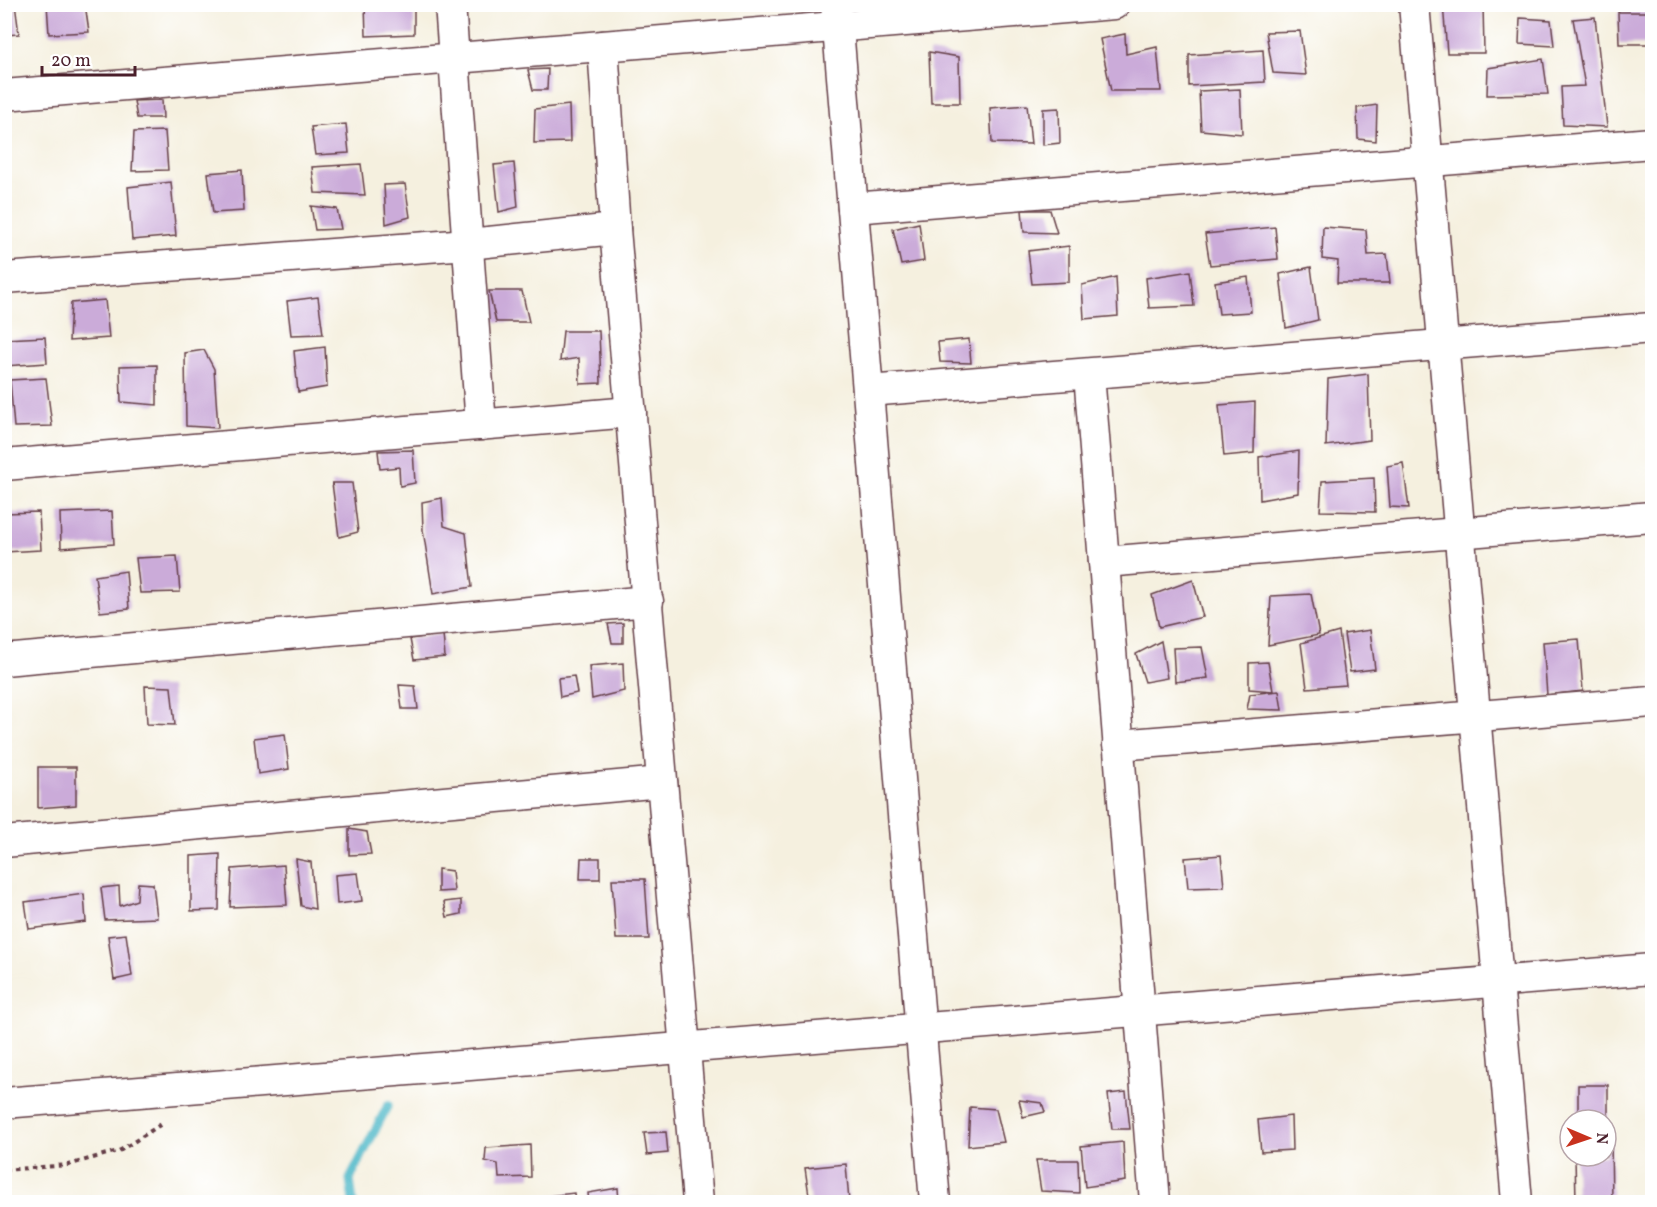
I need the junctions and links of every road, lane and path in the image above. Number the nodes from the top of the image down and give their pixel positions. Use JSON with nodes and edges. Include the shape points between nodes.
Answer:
{"nodes":[{"id":1,"x":450,"y":4,"type":"edge"},
{"id":2,"x":1114,"y":4,"type":"edge"},
{"id":3,"x":1414,"y":4,"type":"edge"},
{"id":4,"x":837,"y":16,"type":"edge"},
{"id":5,"x":603,"y":46,"type":"junction"},
{"id":6,"x":454,"y":58,"type":"junction"},
{"id":7,"x":4,"y":95,"type":"edge"},
{"id":8,"x":1653,"y":143,"type":"edge"},
{"id":9,"x":1428,"y":161,"type":"junction"},
{"id":10,"x":852,"y":208,"type":"junction"},
{"id":11,"x":615,"y":229,"type":"junction"},
{"id":12,"x":468,"y":244,"type":"junction"},
{"id":13,"x":4,"y":278,"type":"edge"},
{"id":14,"x":1653,"y":328,"type":"edge"},
{"id":15,"x":1444,"y":345,"type":"junction"},
{"id":16,"x":1089,"y":374,"type":"junction"},
{"id":17,"x":868,"y":392,"type":"junction"},
{"id":18,"x":631,"y":412,"type":"junction"},
{"id":19,"x":481,"y":425,"type":"junction"},
{"id":20,"x":4,"y":465,"type":"edge"},
{"id":21,"x":1653,"y":517,"type":"edge"},
{"id":22,"x":1460,"y":532,"type":"junction"},
{"id":23,"x":1104,"y":561,"type":"junction"},
{"id":24,"x":648,"y":601,"type":"junction"},
{"id":25,"x":4,"y":660,"type":"edge"},
{"id":26,"x":1653,"y":702,"type":"edge"},
{"id":27,"x":1476,"y":717,"type":"junction"},
{"id":28,"x":1118,"y":746,"type":"junction"},
{"id":29,"x":662,"y":782,"type":"junction"},
{"id":30,"x":4,"y":842,"type":"edge"},
{"id":31,"x":1653,"y":969,"type":"edge"},
{"id":32,"x":1499,"y":981,"type":"junction"},
{"id":33,"x":1139,"y":1011,"type":"junction"},
{"id":34,"x":921,"y":1028,"type":"junction"},
{"id":35,"x":684,"y":1047,"type":"junction"},
{"id":36,"x":4,"y":1103,"type":"edge"},
{"id":37,"x":168,"y":1120,"type":"dead end"},
{"id":38,"x":4,"y":1170,"type":"edge"},
{"id":39,"x":698,"y":1203,"type":"edge"},
{"id":40,"x":935,"y":1203,"type":"edge"},
{"id":41,"x":1155,"y":1203,"type":"edge"},
{"id":42,"x":1516,"y":1203,"type":"edge"}],
"edges":[{"from":1,"to":6,"type":"street"},
{"from":2,"to":4,"type":"street"},
{"from":3,"to":9,"type":"street"},
{"from":4,"to":5,"type":"street"},
{"from":4,"to":10,"type":"street"},
{"from":5,"to":6,"type":"street"},
{"from":5,"to":11,"type":"street"},
{"from":6,"to":7,"type":"street"},
{"from":6,"to":12,"type":"street"},
{"from":8,"to":9,"type":"street"},
{"from":9,"to":10,"type":"street"},
{"from":9,"to":15,"type":"street"},
{"from":10,"to":17,"type":"street"},
{"from":11,"to":12,"type":"street"},
{"from":11,"to":18,"type":"street"},
{"from":12,"to":13,"type":"street"},
{"from":12,"to":19,"type":"street"},
{"from":14,"to":15,"type":"street"},
{"from":15,"to":16,"type":"street"},
{"from":15,"to":22,"type":"street"},
{"from":16,"to":17,"type":"street"},
{"from":16,"to":23,"type":"street"},
{"from":17,"to":34,"type":"street"},
{"from":18,"to":19,"type":"street"},
{"from":18,"to":24,"type":"street"},
{"from":19,"to":20,"type":"street"},
{"from":21,"to":22,"type":"street"},
{"from":22,"to":23,"type":"street"},
{"from":22,"to":27,"type":"street"},
{"from":23,"to":28,"type":"street"},
{"from":24,"to":25,"type":"street"},
{"from":24,"to":29,"type":"street"},
{"from":26,"to":27,"type":"street"},
{"from":27,"to":28,"type":"street"},
{"from":27,"to":32,"type":"street"},
{"from":28,"to":33,"type":"street"},
{"from":29,"to":30,"type":"street"},
{"from":29,"to":35,"type":"street"},
{"from":31,"to":32,"type":"street"},
{"from":32,"to":33,"type":"street"},
{"from":32,"to":42,"type":"street"},
{"from":33,"to":34,"type":"street"},
{"from":33,"to":41,"type":"street"},
{"from":34,"to":35,"type":"street"},
{"from":34,"to":40,"type":"street"},
{"from":35,"to":36,"type":"street"},
{"from":35,"to":39,"type":"street"},
{"from":37,"to":38,"type":"path","via":[[121,1150],[68,1165]]}]}
